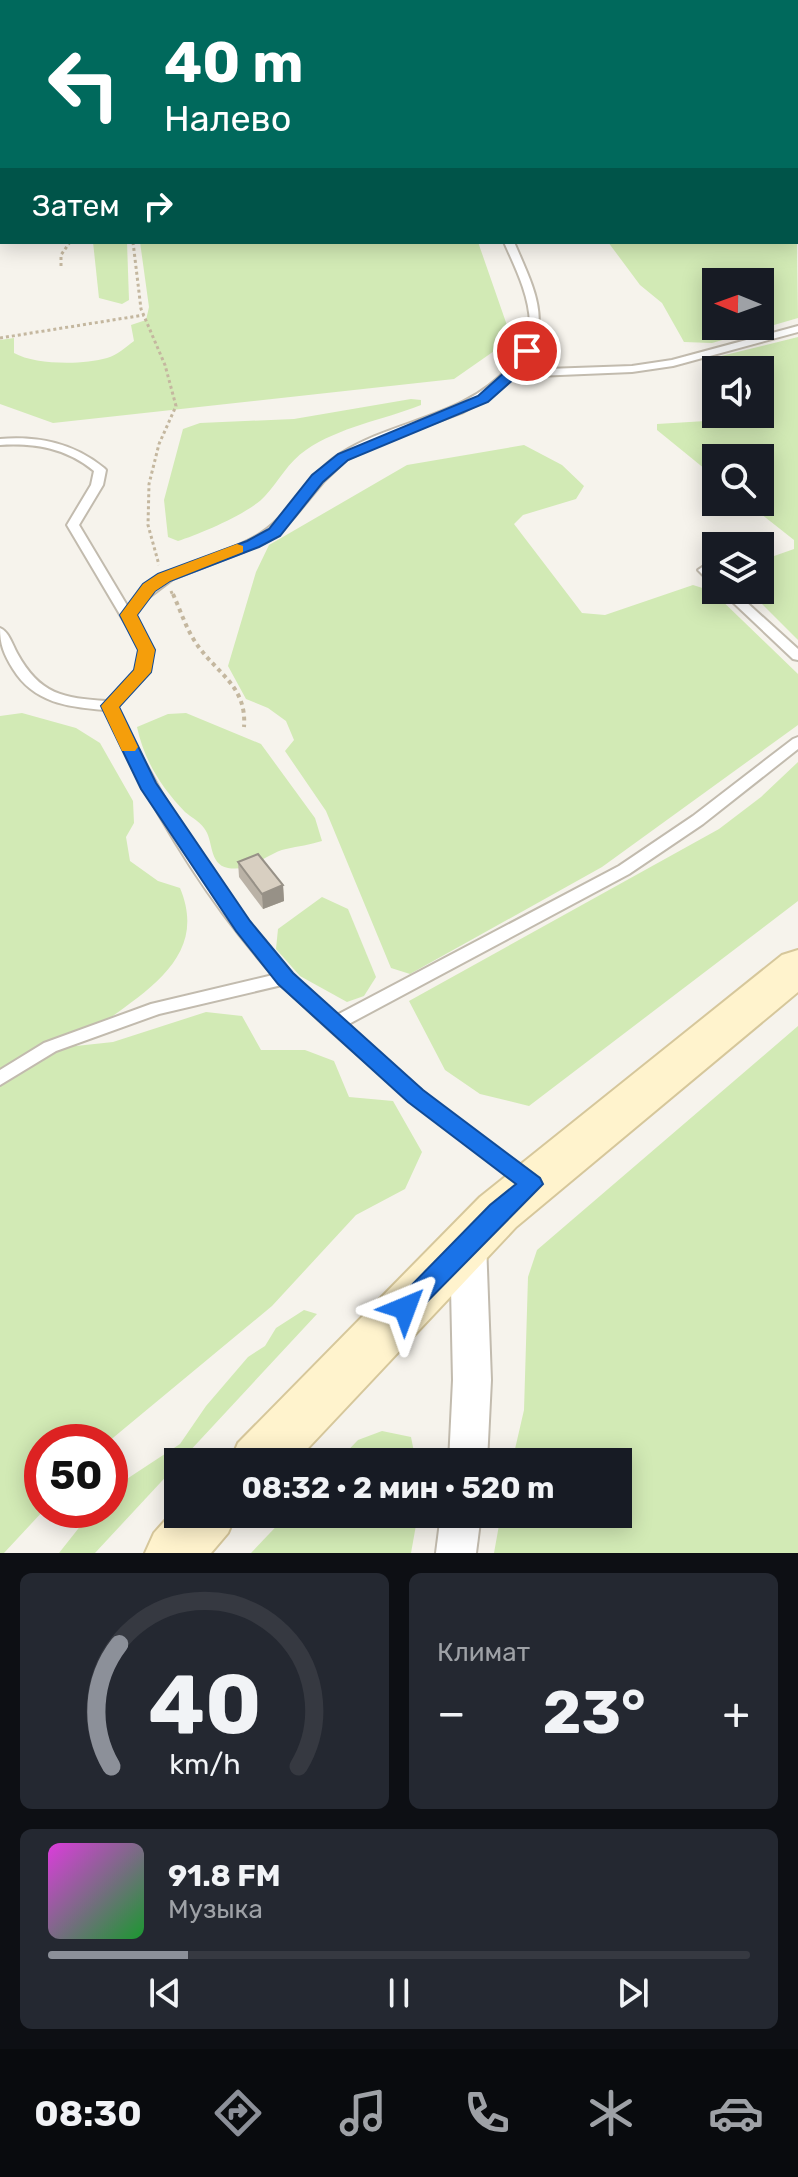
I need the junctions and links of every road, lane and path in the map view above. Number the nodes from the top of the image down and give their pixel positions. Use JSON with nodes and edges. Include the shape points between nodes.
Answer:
{"nodes":[{"id":1,"x":69,"y":244,"type":"edge"},
{"id":2,"x":133,"y":244,"type":"edge"},
{"id":3,"x":510,"y":244,"type":"edge"},
{"id":4,"x":61,"y":266,"type":"dead end"},
{"id":5,"x":144,"y":315,"type":"junction"},
{"id":6,"x":798,"y":329,"type":"edge"},
{"id":7,"x":0,"y":338,"type":"edge"},
{"id":8,"x":511,"y":374,"type":"junction"},
{"id":9,"x":0,"y":442,"type":"edge"},
{"id":10,"x":164,"y":577,"type":"junction"},
{"id":11,"x":741,"y":604,"type":"edge"},
{"id":12,"x":128,"y":615,"type":"junction"},
{"id":13,"x":1,"y":635,"type":"edge"},
{"id":14,"x":798,"y":656,"type":"edge"},
{"id":15,"x":110,"y":706,"type":"junction"},
{"id":16,"x":244,"y":727,"type":"dead end"},
{"id":17,"x":798,"y":742,"type":"edge"},
{"id":18,"x":798,"y":967,"type":"edge"},
{"id":19,"x":286,"y":978,"type":"junction"},
{"id":20,"x":334,"y":1024,"type":"junction"},
{"id":21,"x":0,"y":1078,"type":"edge"},
{"id":22,"x":532,"y":1184,"type":"junction"},
{"id":23,"x":468,"y":1242,"type":"junction"},
{"id":24,"x":271,"y":1448,"type":"edge"},
{"id":25,"x":469,"y":1448,"type":"edge"},
{"id":26,"x":196,"y":1528,"type":"edge"},
{"id":27,"x":459,"y":1528,"type":"edge"},
{"id":28,"x":174,"y":1553,"type":"edge"},
{"id":29,"x":456,"y":1553,"type":"edge"}],
"edges":[{"from":1,"to":4,"type":"path"},
{"from":2,"to":5,"type":"path"},
{"from":3,"to":8,"type":"lane","via":[[535,320],[527,351]]},
{"from":5,"to":7,"type":"path"},
{"from":5,"to":10,"type":"path","via":[[176,406],[158,439],[148,490],[146,522]]},
{"from":6,"to":8,"type":"lane","via":[[673,363]]},
{"from":8,"to":10,"type":"lane","via":[[483,399],[343,457],[318,478],[274,532]]},
{"from":9,"to":12,"type":"lane","via":[[58,445],[82,454],[100,470],[73,525]]},
{"from":10,"to":12,"type":"lane","via":[[149,587]]},
{"from":10,"to":16,"type":"path","via":[[203,653],[234,683],[242,700]]},
{"from":11,"to":14,"type":"lane"},
{"from":12,"to":15,"type":"lane","via":[[147,650],[143,672]]},
{"from":13,"to":15,"type":"lane","via":[[26,681],[44,697]]},
{"from":15,"to":19,"type":"lane","via":[[148,785],[243,926]]},
{"from":17,"to":20,"type":"lane","via":[[624,870]]},
{"from":18,"to":22,"type":"main road"},
{"from":19,"to":20,"type":"lane"},
{"from":19,"to":21,"type":"lane","via":[[157,1008],[50,1047]]},
{"from":20,"to":22,"type":"lane","via":[[431,1109]]},
{"from":22,"to":23,"type":"main road"},
{"from":23,"to":24,"type":"main road"},
{"from":23,"to":25,"type":"street"},
{"from":26,"to":28,"type":"main road"},
{"from":27,"to":29,"type":"street"}]}
